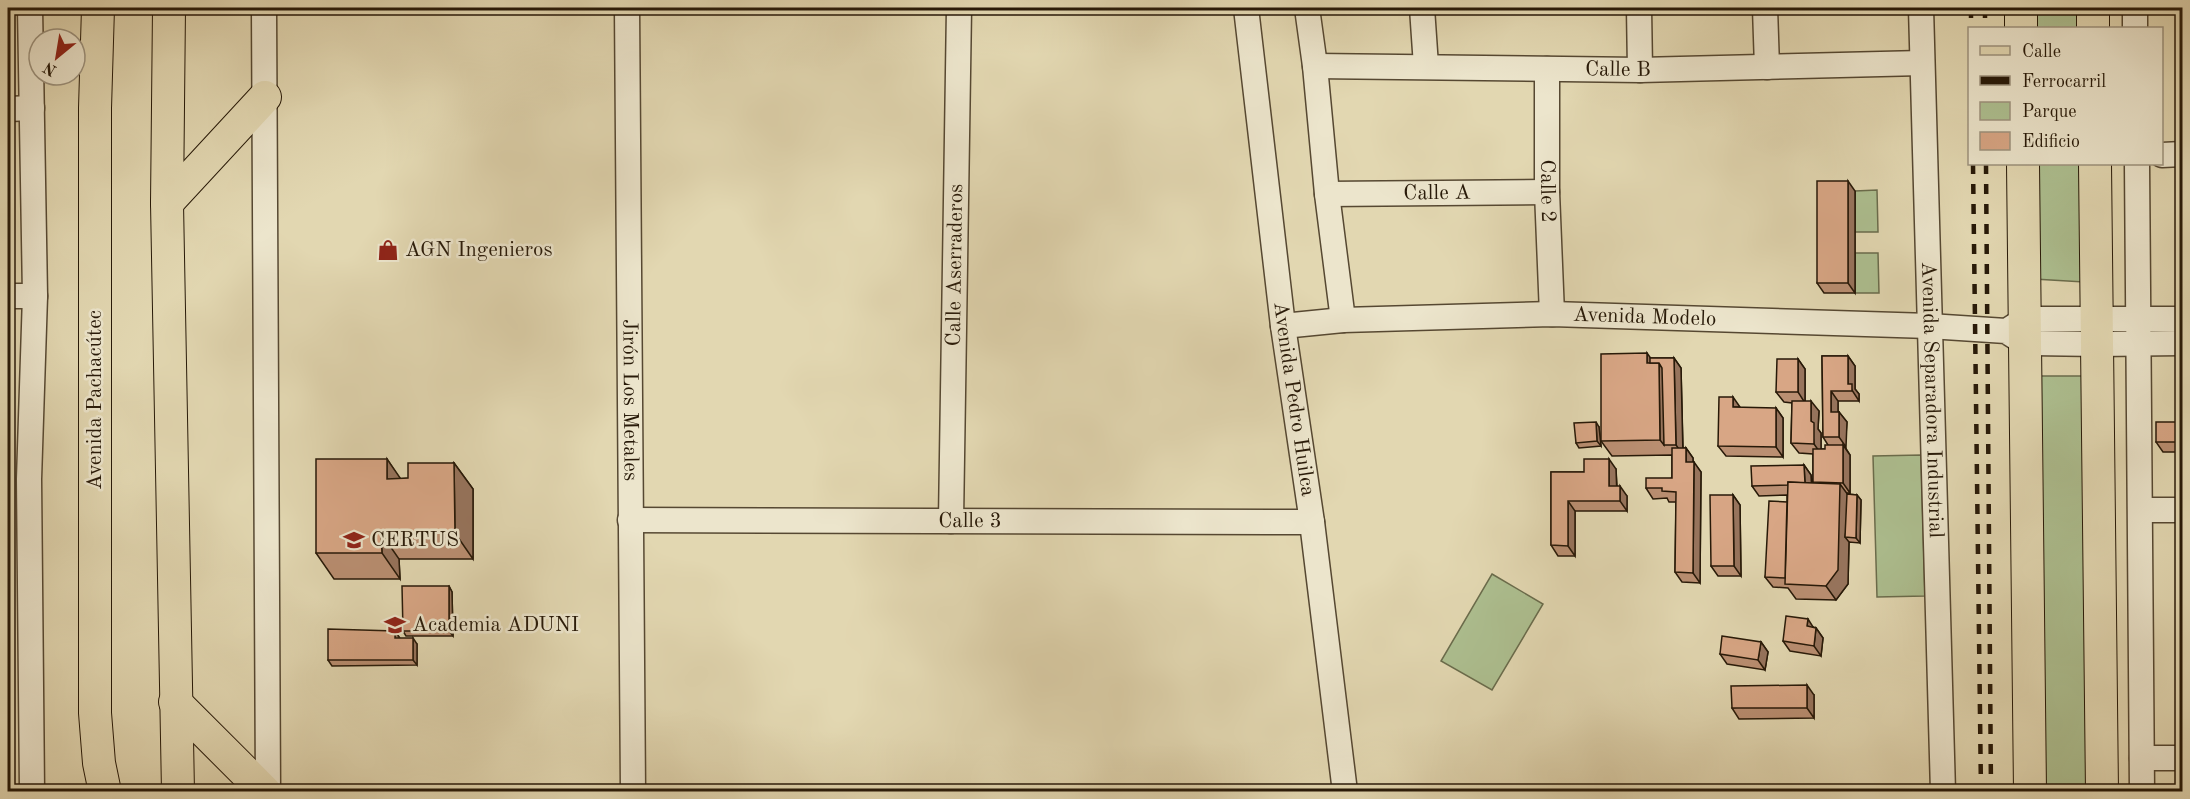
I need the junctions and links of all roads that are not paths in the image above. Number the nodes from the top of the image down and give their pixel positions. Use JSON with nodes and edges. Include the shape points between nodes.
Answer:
{"nodes":[{"id":1,"x":30,"y":8,"type":"edge"},
{"id":2,"x":98,"y":8,"type":"edge"},
{"id":3,"x":169,"y":8,"type":"edge"},
{"id":4,"x":264,"y":8,"type":"edge"},
{"id":5,"x":627,"y":8,"type":"edge"},
{"id":6,"x":959,"y":8,"type":"edge"},
{"id":7,"x":1246,"y":8,"type":"edge"},
{"id":8,"x":1307,"y":8,"type":"edge"},
{"id":9,"x":1422,"y":8,"type":"edge"},
{"id":10,"x":1639,"y":8,"type":"edge"},
{"id":11,"x":1765,"y":8,"type":"edge"},
{"id":12,"x":1921,"y":8,"type":"edge"},
{"id":13,"x":2021,"y":8,"type":"edge"},
{"id":14,"x":2093,"y":8,"type":"edge"},
{"id":15,"x":2135,"y":8,"type":"edge"},
{"id":16,"x":2021,"y":27,"type":"edge"},
{"id":17,"x":2093,"y":27,"type":"edge"},
{"id":18,"x":2135,"y":27,"type":"edge"},
{"id":19,"x":1922,"y":63,"type":"junction"},
{"id":20,"x":1315,"y":66,"type":"junction"},
{"id":21,"x":1426,"y":66,"type":"junction"},
{"id":22,"x":1767,"y":67,"type":"junction"},
{"id":23,"x":1547,"y":69,"type":"junction"},
{"id":24,"x":1640,"y":70,"type":"junction"},
{"id":25,"x":265,"y":97,"type":"junction"},
{"id":26,"x":32,"y":108,"type":"junction"},
{"id":27,"x":8,"y":109,"type":"edge"},
{"id":28,"x":2182,"y":154,"type":"edge"},
{"id":29,"x":2163,"y":155,"type":"edge"},
{"id":30,"x":2023,"y":165,"type":"edge"},
{"id":31,"x":2095,"y":165,"type":"edge"},
{"id":32,"x":2137,"y":165,"type":"edge"},
{"id":33,"x":1546,"y":192,"type":"junction"},
{"id":34,"x":1327,"y":194,"type":"junction"},
{"id":35,"x":167,"y":203,"type":"junction"},
{"id":36,"x":8,"y":296,"type":"edge"},
{"id":37,"x":35,"y":296,"type":"junction"},
{"id":38,"x":1552,"y":314,"type":"junction"},
{"id":39,"x":2182,"y":319,"type":"edge"},
{"id":40,"x":1343,"y":320,"type":"junction"},
{"id":41,"x":1283,"y":326,"type":"junction"},
{"id":42,"x":1929,"y":326,"type":"junction"},
{"id":43,"x":2019,"y":331,"type":"junction"},
{"id":44,"x":2139,"y":331,"type":"junction"},
{"id":45,"x":2097,"y":332,"type":"junction"},
{"id":46,"x":2182,"y":343,"type":"edge"},
{"id":47,"x":18,"y":479,"type":"edge"},
{"id":48,"x":2141,"y":510,"type":"junction"},
{"id":49,"x":2182,"y":510,"type":"edge"},
{"id":50,"x":630,"y":520,"type":"junction"},
{"id":51,"x":951,"y":521,"type":"junction"},
{"id":52,"x":1312,"y":522,"type":"junction"},
{"id":53,"x":175,"y":702,"type":"junction"},
{"id":54,"x":2142,"y":758,"type":"junction"},
{"id":55,"x":2182,"y":758,"type":"edge"},
{"id":56,"x":32,"y":792,"type":"edge"},
{"id":57,"x":105,"y":792,"type":"edge"},
{"id":58,"x":178,"y":792,"type":"edge"},
{"id":59,"x":267,"y":792,"type":"edge"},
{"id":60,"x":633,"y":792,"type":"edge"},
{"id":61,"x":1345,"y":792,"type":"edge"},
{"id":62,"x":1943,"y":792,"type":"edge"},
{"id":63,"x":2030,"y":792,"type":"edge"},
{"id":64,"x":2102,"y":792,"type":"edge"},
{"id":65,"x":2142,"y":792,"type":"edge"}],
"edges":[{"from":1,"to":26,"type":"street"},
{"from":2,"to":57,"type":"main road","name":"Avenida Pachacútec","via":[[95,713]]},
{"from":3,"to":35,"type":"main road"},
{"from":4,"to":25,"type":"street"},
{"from":5,"to":50,"type":"street","name":"Jirón Los Metales"},
{"from":6,"to":51,"type":"street","name":"Calle Aserraderos"},
{"from":7,"to":41,"type":"street","name":"Avenida Pedro Huilca"},
{"from":8,"to":20,"type":"street"},
{"from":9,"to":21,"type":"street"},
{"from":10,"to":24,"type":"street"},
{"from":11,"to":22,"type":"street"},
{"from":12,"to":19,"type":"street","name":"Avenida Separadora Industrial"},
{"from":13,"to":16,"type":"main road"},
{"from":14,"to":17,"type":"main road"},
{"from":15,"to":18,"type":"street"},
{"from":19,"to":22,"type":"street","name":"Calle B"},
{"from":19,"to":42,"type":"street","name":"Avenida Separadora Industrial"},
{"from":20,"to":21,"type":"street","name":"Calle B"},
{"from":20,"to":34,"type":"street"},
{"from":21,"to":23,"type":"street","name":"Calle B"},
{"from":22,"to":24,"type":"street","name":"Calle B"},
{"from":23,"to":24,"type":"street","name":"Calle B"},
{"from":23,"to":33,"type":"street","name":"Calle 2"},
{"from":25,"to":35,"type":"main road"},
{"from":25,"to":59,"type":"street"},
{"from":26,"to":27,"type":"street"},
{"from":26,"to":37,"type":"street"},
{"from":28,"to":29,"type":"street"},
{"from":30,"to":43,"type":"main road"},
{"from":31,"to":45,"type":"main road"},
{"from":32,"to":44,"type":"street"},
{"from":33,"to":34,"type":"street","name":"Calle A"},
{"from":33,"to":38,"type":"street","name":"Calle 2"},
{"from":34,"to":40,"type":"street"},
{"from":35,"to":53,"type":"main road"},
{"from":36,"to":37,"type":"street"},
{"from":37,"to":47,"type":"street"},
{"from":38,"to":40,"type":"street","name":"Avenida Modelo"},
{"from":38,"to":42,"type":"street","name":"Avenida Modelo"},
{"from":39,"to":44,"type":"street","name":"Avenida Modelo"},
{"from":40,"to":41,"type":"street","name":"Avenida Modelo"},
{"from":41,"to":52,"type":"street","name":"Avenida Pedro Huilca"},
{"from":42,"to":43,"type":"street","name":"Avenida Modelo"},
{"from":42,"to":62,"type":"street","name":"Avenida Separadora Industrial"},
{"from":43,"to":45,"type":"street","name":"Avenida Modelo"},
{"from":43,"to":63,"type":"main road"},
{"from":44,"to":45,"type":"street","name":"Avenida Modelo"},
{"from":44,"to":46,"type":"street","name":"Avenida Modelo"},
{"from":44,"to":48,"type":"street"},
{"from":45,"to":64,"type":"main road"},
{"from":47,"to":56,"type":"street"},
{"from":48,"to":49,"type":"street"},
{"from":48,"to":54,"type":"street"},
{"from":50,"to":51,"type":"street","name":"Calle 3"},
{"from":50,"to":60,"type":"street","name":"Jirón Los Metales"},
{"from":51,"to":52,"type":"street","name":"Calle 3"},
{"from":52,"to":61,"type":"street","name":"Avenida Pedro Huilca"},
{"from":53,"to":58,"type":"main road"},
{"from":53,"to":59,"type":"main road"},
{"from":54,"to":55,"type":"street"},
{"from":54,"to":65,"type":"street"}]}
